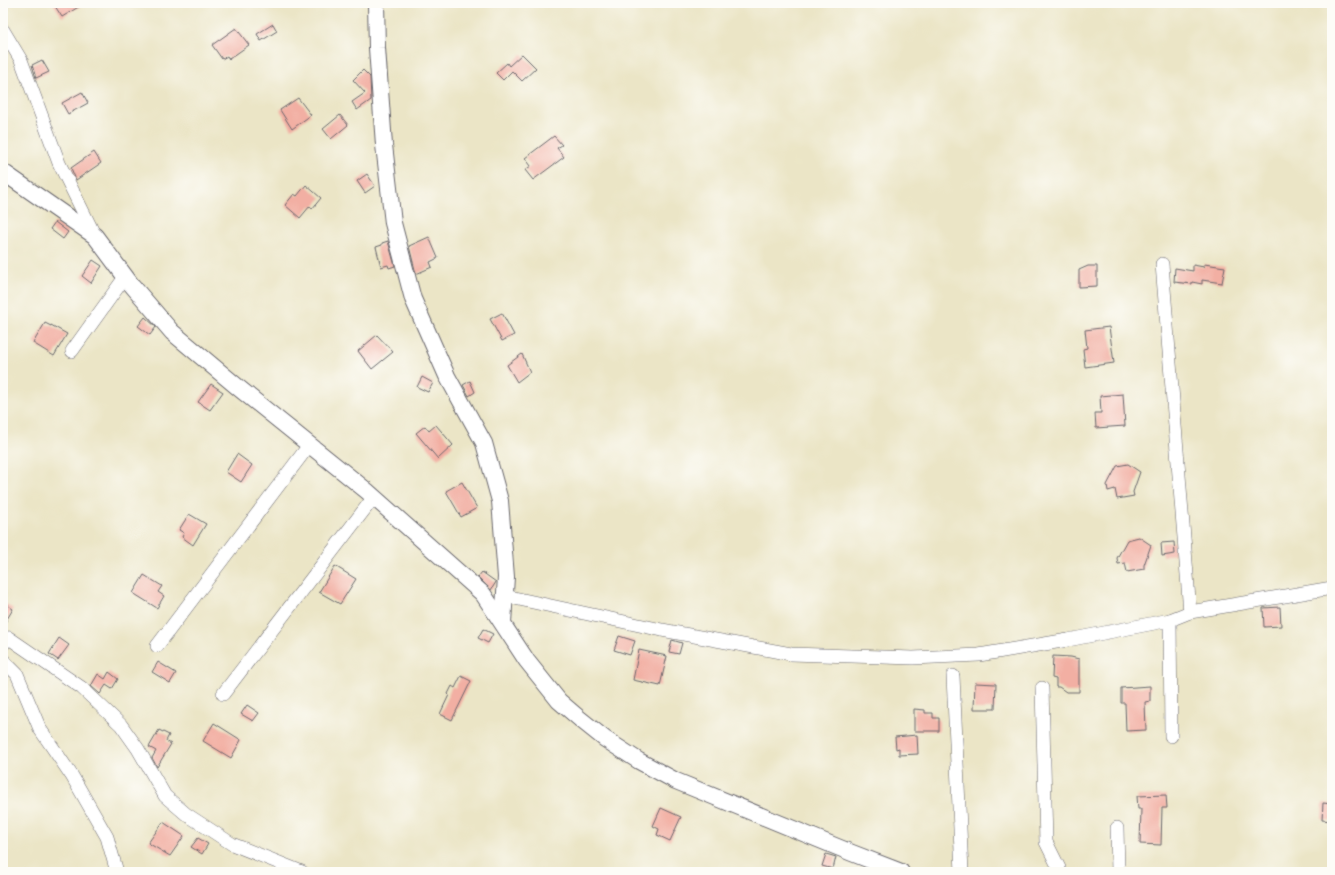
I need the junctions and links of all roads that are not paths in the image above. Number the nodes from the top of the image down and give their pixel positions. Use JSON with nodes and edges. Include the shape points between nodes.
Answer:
{"nodes":[{"id":1,"x":376,"y":3,"type":"edge"},
{"id":2,"x":3,"y":30,"type":"edge"},
{"id":3,"x":3,"y":172,"type":"edge"},
{"id":4,"x":95,"y":236,"type":"junction"},
{"id":5,"x":1162,"y":264,"type":"dead end"},
{"id":6,"x":125,"y":276,"type":"junction"},
{"id":7,"x":72,"y":351,"type":"dead end"},
{"id":8,"x":310,"y":444,"type":"junction"},
{"id":9,"x":374,"y":497,"type":"junction"},
{"id":10,"x":1332,"y":588,"type":"edge"},
{"id":11,"x":505,"y":596,"type":"junction"},
{"id":12,"x":1190,"y":612,"type":"junction"},
{"id":13,"x":1170,"y":620,"type":"junction"},
{"id":14,"x":503,"y":623,"type":"junction"},
{"id":15,"x":3,"y":644,"type":"edge"},
{"id":16,"x":157,"y":646,"type":"dead end"},
{"id":17,"x":3,"y":660,"type":"edge"},
{"id":18,"x":953,"y":676,"type":"dead end"},
{"id":19,"x":1042,"y":688,"type":"dead end"},
{"id":20,"x":223,"y":694,"type":"dead end"},
{"id":21,"x":1172,"y":736,"type":"dead end"},
{"id":22,"x":1116,"y":828,"type":"dead end"},
{"id":23,"x":870,"y":867,"type":"edge"},
{"id":24,"x":117,"y":872,"type":"edge"},
{"id":25,"x":302,"y":872,"type":"edge"},
{"id":26,"x":901,"y":872,"type":"edge"},
{"id":27,"x":962,"y":872,"type":"edge"},
{"id":28,"x":1059,"y":872,"type":"edge"},
{"id":29,"x":1118,"y":872,"type":"edge"}],
"edges":[{"from":1,"to":11,"type":"street","via":[[378,70],[393,223],[413,299],[448,376],[484,443],[500,500]]},
{"from":2,"to":4,"type":"street","via":[[21,60],[59,163]]},
{"from":3,"to":4,"type":"street"},
{"from":4,"to":6,"type":"street"},
{"from":5,"to":12,"type":"street"},
{"from":6,"to":7,"type":"street"},
{"from":6,"to":8,"type":"street","via":[[172,332]]},
{"from":8,"to":9,"type":"street"},
{"from":8,"to":16,"type":"street"},
{"from":9,"to":14,"type":"street","via":[[483,594]]},
{"from":9,"to":20,"type":"street"},
{"from":10,"to":12,"type":"street"},
{"from":11,"to":13,"type":"street","via":[[662,630],[791,654],[913,658],[979,655]]},
{"from":11,"to":14,"type":"street"},
{"from":12,"to":13,"type":"street"},
{"from":13,"to":21,"type":"street"},
{"from":14,"to":23,"type":"street","via":[[527,661],[559,701],[605,739],[676,781]]},
{"from":15,"to":25,"type":"street","via":[[9,638],[82,688],[121,726],[138,749],[165,796],[186,814],[232,844]]},
{"from":17,"to":24,"type":"street","via":[[17,674],[40,729],[72,776],[107,837]]},
{"from":18,"to":27,"type":"street"},
{"from":19,"to":28,"type":"street","via":[[1046,842]]},
{"from":22,"to":29,"type":"street"},
{"from":23,"to":26,"type":"street"}]}
